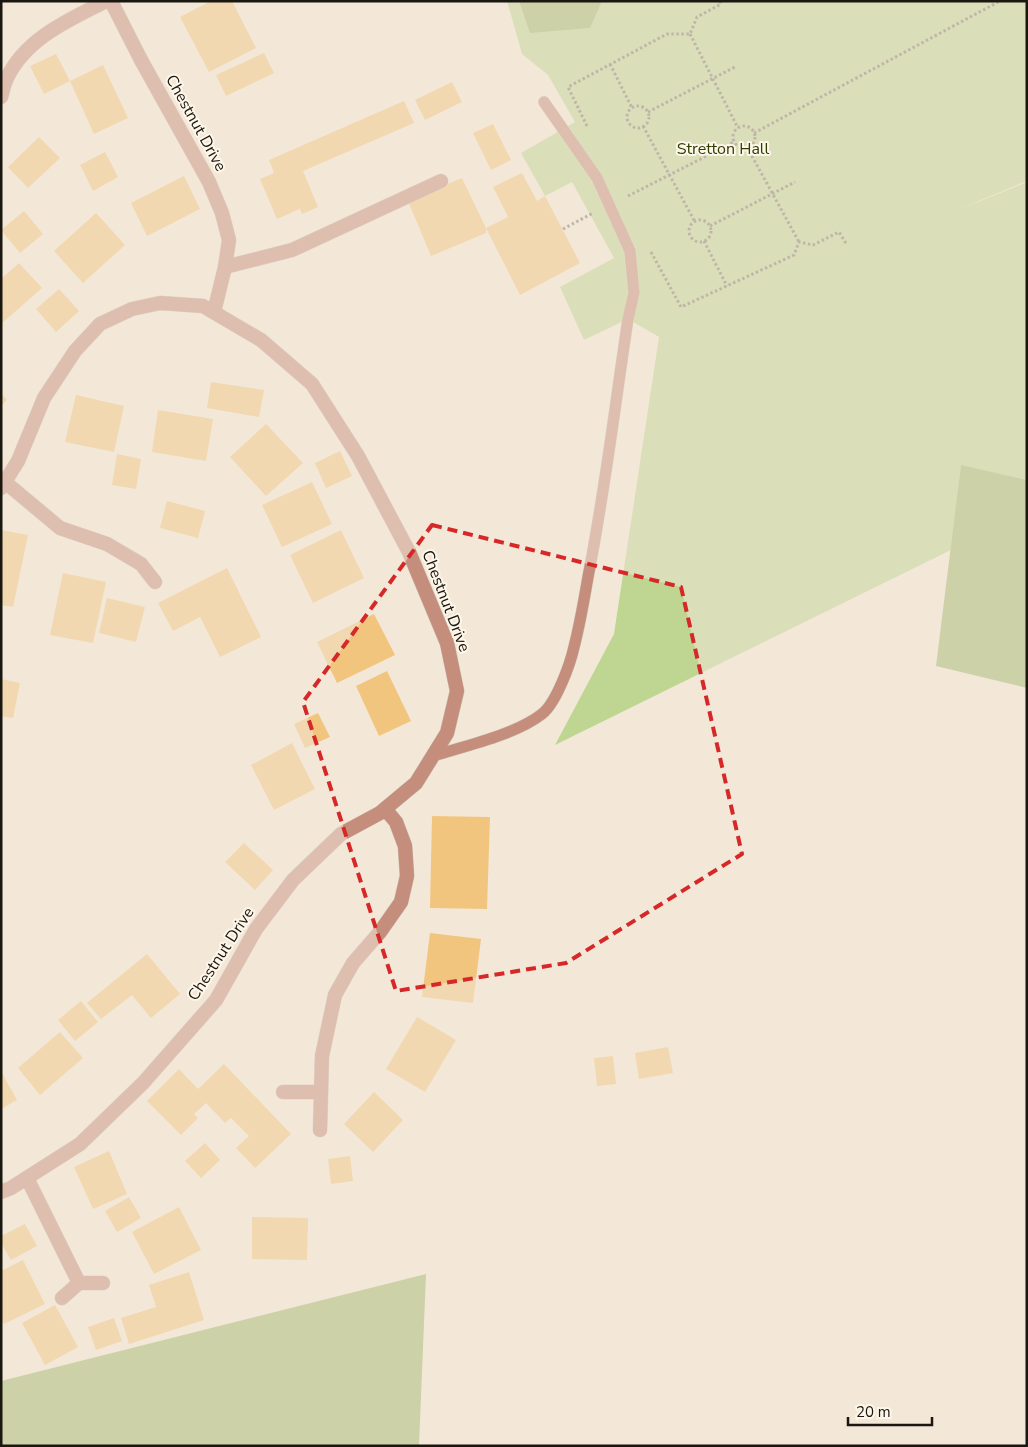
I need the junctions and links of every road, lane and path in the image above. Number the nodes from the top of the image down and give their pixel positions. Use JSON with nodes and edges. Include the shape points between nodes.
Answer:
{"nodes":[{"id":1,"x":106,"y":1,"type":"edge"},
{"id":2,"x":111,"y":1,"type":"edge"},
{"id":3,"x":720,"y":1,"type":"edge"},
{"id":4,"x":1000,"y":1,"type":"edge"},
{"id":5,"x":690,"y":34,"type":"junction"},
{"id":6,"x":610,"y":64,"type":"junction"},
{"id":7,"x":735,"y":67,"type":"dead end"},
{"id":8,"x":713,"y":79,"type":"junction"},
{"id":9,"x":1,"y":97,"type":"edge"},
{"id":10,"x":544,"y":102,"type":"dead end"},
{"id":11,"x":632,"y":108,"type":"junction"},
{"id":12,"x":648,"y":112,"type":"junction"},
{"id":13,"x":643,"y":126,"type":"junction"},
{"id":14,"x":738,"y":128,"type":"junction"},
{"id":15,"x":589,"y":130,"type":"dead end"},
{"id":16,"x":754,"y":133,"type":"junction"},
{"id":17,"x":734,"y":142,"type":"junction"},
{"id":18,"x":747,"y":147,"type":"junction"},
{"id":19,"x":668,"y":175,"type":"junction"},
{"id":20,"x":441,"y":181,"type":"dead end"},
{"id":21,"x":795,"y":182,"type":"dead end"},
{"id":22,"x":774,"y":194,"type":"junction"},
{"id":23,"x":610,"y":204,"type":"junction"},
{"id":24,"x":695,"y":222,"type":"junction"},
{"id":25,"x":710,"y":226,"type":"junction"},
{"id":26,"x":562,"y":229,"type":"dead end"},
{"id":27,"x":704,"y":241,"type":"junction"},
{"id":28,"x":800,"y":242,"type":"junction"},
{"id":29,"x":846,"y":246,"type":"dead end"},
{"id":30,"x":650,"y":248,"type":"dead end"},
{"id":31,"x":226,"y":267,"type":"junction"},
{"id":32,"x":727,"y":286,"type":"junction"},
{"id":33,"x":214,"y":312,"type":"junction"},
{"id":34,"x":3,"y":485,"type":"edge"},
{"id":35,"x":155,"y":582,"type":"dead end"},
{"id":36,"x":433,"y":756,"type":"junction"},
{"id":37,"x":385,"y":809,"type":"junction"},
{"id":38,"x":283,"y":1092,"type":"dead end"},
{"id":39,"x":321,"y":1092,"type":"junction"},
{"id":40,"x":320,"y":1130,"type":"dead end"},
{"id":41,"x":27,"y":1178,"type":"junction"},
{"id":42,"x":1,"y":1192,"type":"edge"},
{"id":43,"x":79,"y":1282,"type":"junction"},
{"id":44,"x":103,"y":1283,"type":"dead end"},
{"id":45,"x":62,"y":1298,"type":"dead end"}],
"edges":[{"from":1,"to":9,"type":"street","via":[[53,28],[24,54],[7,78]]},
{"from":2,"to":31,"type":"street","name":"Chestnut Drive","via":[[219,205],[229,240]]},
{"from":3,"to":5,"type":"path","via":[[722,4],[697,17]]},
{"from":4,"to":16,"type":"path"},
{"from":5,"to":6,"type":"path","via":[[667,34]]},
{"from":5,"to":8,"type":"path"},
{"from":6,"to":11,"type":"path"},
{"from":6,"to":15,"type":"path","via":[[568,87]]},
{"from":7,"to":8,"type":"path"},
{"from":8,"to":12,"type":"path"},
{"from":8,"to":14,"type":"path"},
{"from":10,"to":23,"type":"lane","via":[[597,178]]},
{"from":11,"to":12,"type":"path","via":[[642,107]]},
{"from":11,"to":13,"type":"path","via":[[627,116],[629,123],[634,127]]},
{"from":12,"to":13,"type":"path","via":[[648,120]]},
{"from":13,"to":19,"type":"path"},
{"from":14,"to":16,"type":"path","via":[[745,126]]},
{"from":14,"to":17,"type":"path"},
{"from":16,"to":18,"type":"path","via":[[753,143]]},
{"from":17,"to":18,"type":"path","via":[[740,148]]},
{"from":17,"to":19,"type":"path"},
{"from":18,"to":22,"type":"path"},
{"from":19,"to":23,"type":"path"},
{"from":19,"to":24,"type":"path"},
{"from":20,"to":31,"type":"street","via":[[292,250]]},
{"from":21,"to":22,"type":"path"},
{"from":22,"to":25,"type":"path"},
{"from":22,"to":28,"type":"path"},
{"from":23,"to":26,"type":"path"},
{"from":23,"to":36,"type":"lane","via":[[630,251],[634,294],[595,542],[575,646],[558,691],[543,713],[504,734]]},
{"from":24,"to":25,"type":"path","via":[[705,222]]},
{"from":24,"to":27,"type":"path","via":[[689,231],[691,238]]},
{"from":25,"to":27,"type":"path","via":[[711,234]]},
{"from":27,"to":32,"type":"path"},
{"from":28,"to":29,"type":"path","via":[[813,245],[839,232]]},
{"from":28,"to":32,"type":"path","via":[[794,255]]},
{"from":30,"to":32,"type":"path","via":[[681,307]]},
{"from":31,"to":33,"type":"street","name":"Chestnut Drive"},
{"from":33,"to":34,"type":"street","via":[[203,306],[160,303],[132,309],[100,324],[75,351],[44,398],[18,461]]},
{"from":33,"to":36,"type":"street","name":"Chestnut Drive","via":[[261,340],[312,384],[358,456],[409,552],[447,643],[457,691],[447,734]]},
{"from":34,"to":35,"type":"street","via":[[60,528],[107,544],[141,564]]},
{"from":36,"to":37,"type":"street","name":"Chestnut Drive","via":[[416,783]]},
{"from":37,"to":39,"type":"street","via":[[396,822],[405,846],[407,876],[401,902],[353,963],[335,995],[322,1056]]},
{"from":37,"to":41,"type":"street","name":"Chestnut Drive","via":[[341,834],[293,880],[256,930],[216,1000],[143,1083],[80,1144]]},
{"from":38,"to":39,"type":"street"},
{"from":39,"to":40,"type":"street"},
{"from":41,"to":42,"type":"street","name":"Chestnut Drive"},
{"from":41,"to":43,"type":"street"},
{"from":43,"to":44,"type":"street"},
{"from":43,"to":45,"type":"street"}]}
